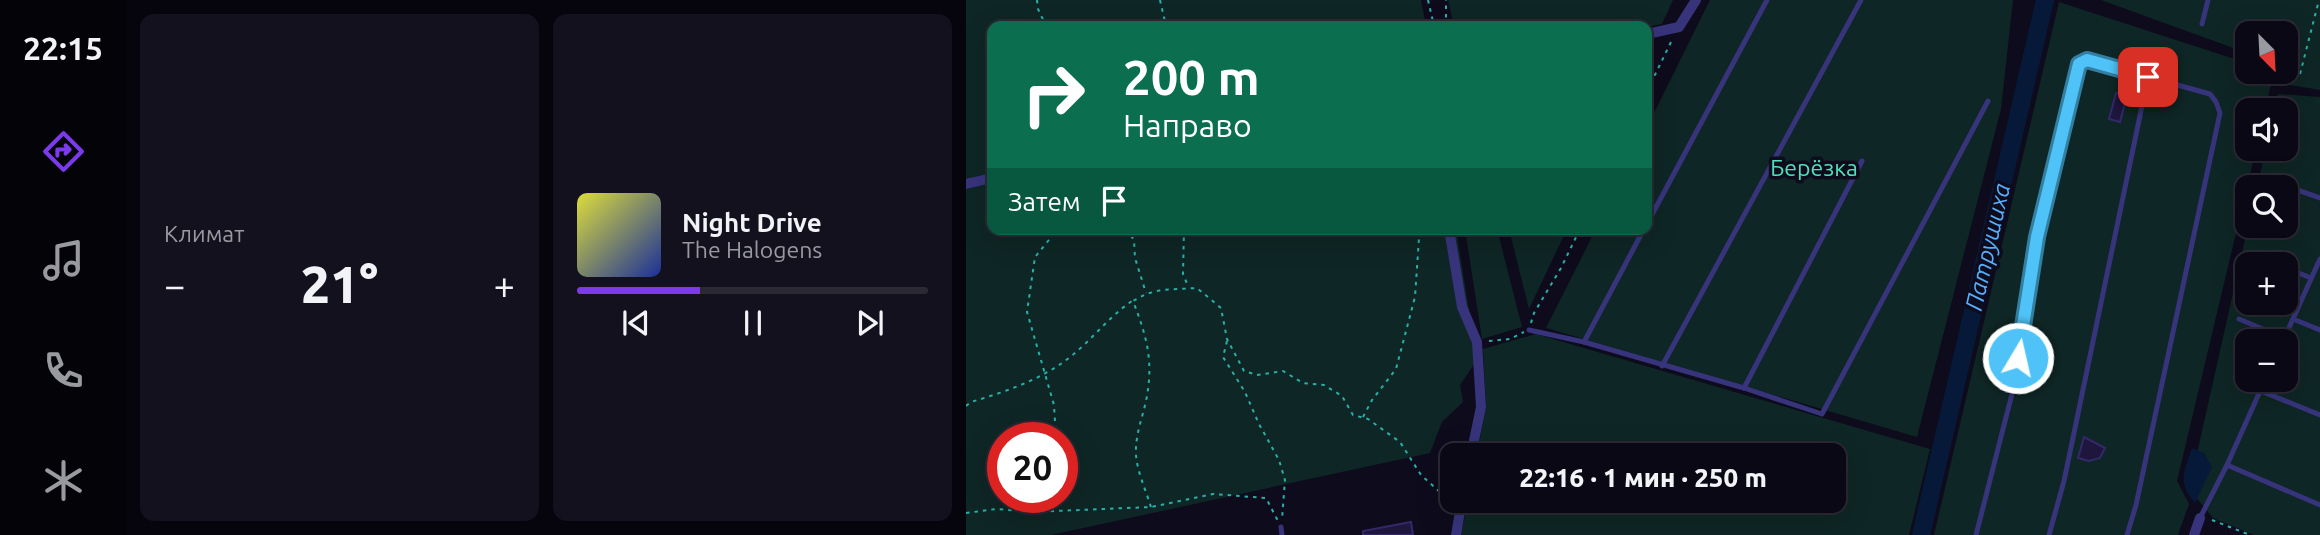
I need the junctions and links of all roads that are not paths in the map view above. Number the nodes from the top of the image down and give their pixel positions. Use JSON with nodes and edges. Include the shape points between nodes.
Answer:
{"nodes":[{"id":1,"x":1696,"y":0,"type":"edge"},
{"id":2,"x":1767,"y":0,"type":"edge"},
{"id":3,"x":1861,"y":0,"type":"edge"},
{"id":4,"x":2208,"y":0,"type":"edge"},
{"id":5,"x":2202,"y":24,"type":"dead end"},
{"id":6,"x":1652,"y":33,"type":"edge"},
{"id":7,"x":2148,"y":77,"type":"junction"},
{"id":8,"x":1988,"y":101,"type":"dead end"},
{"id":9,"x":1862,"y":161,"type":"dead end"},
{"id":10,"x":987,"y":179,"type":"edge"},
{"id":11,"x":966,"y":184,"type":"edge"},
{"id":12,"x":2298,"y":190,"type":"edge"},
{"id":13,"x":2320,"y":198,"type":"edge"},
{"id":14,"x":1652,"y":216,"type":"edge"},
{"id":15,"x":1450,"y":235,"type":"edge"},
{"id":16,"x":1641,"y":235,"type":"edge"},
{"id":17,"x":2320,"y":258,"type":"edge"},
{"id":18,"x":2298,"y":273,"type":"edge"},
{"id":19,"x":2311,"y":278,"type":"junction"},
{"id":20,"x":2239,"y":319,"type":"dead end"},
{"id":21,"x":2293,"y":319,"type":"junction"},
{"id":22,"x":2260,"y":329,"type":"edge"},
{"id":23,"x":2288,"y":329,"type":"edge"},
{"id":24,"x":1529,"y":330,"type":"road end"},
{"id":25,"x":2320,"y":330,"type":"edge"},
{"id":26,"x":1584,"y":342,"type":"junction"},
{"id":27,"x":1662,"y":366,"type":"junction"},
{"id":28,"x":1744,"y":388,"type":"junction"},
{"id":29,"x":2260,"y":392,"type":"edge"},
{"id":30,"x":2262,"y":392,"type":"edge"},
{"id":31,"x":2320,"y":415,"type":"edge"},
{"id":32,"x":1474,"y":443,"type":"edge"},
{"id":33,"x":2227,"y":465,"type":"junction"},
{"id":34,"x":2320,"y":505,"type":"edge"},
{"id":35,"x":1460,"y":513,"type":"edge"},
{"id":36,"x":2200,"y":518,"type":"joint"},
{"id":37,"x":1281,"y":527,"type":"road end"},
{"id":38,"x":1282,"y":535,"type":"edge"},
{"id":39,"x":1456,"y":535,"type":"edge"},
{"id":40,"x":1976,"y":535,"type":"edge"},
{"id":41,"x":2049,"y":535,"type":"edge"},
{"id":42,"x":2127,"y":535,"type":"edge"},
{"id":43,"x":2194,"y":535,"type":"edge"}],
"edges":[{"from":1,"to":6,"type":"street","via":[[1679,27]]},
{"from":2,"to":14,"type":"lane"},
{"from":3,"to":27,"type":"lane"},
{"from":4,"to":5,"type":"lane"},
{"from":7,"to":40,"type":"lane","via":[[2087,60],[2079,64],[2037,237],[2015,382]]},
{"from":7,"to":41,"type":"lane"},
{"from":7,"to":42,"type":"lane","via":[[2210,94],[2220,113]]},
{"from":8,"to":28,"type":"lane","via":[[1822,414]]},
{"from":9,"to":28,"type":"lane"},
{"from":10,"to":11,"type":"street"},
{"from":12,"to":13,"type":"lane"},
{"from":15,"to":32,"type":"street","via":[[1462,307],[1477,342],[1481,407]]},
{"from":16,"to":26,"type":"lane"},
{"from":17,"to":19,"type":"lane"},
{"from":18,"to":19,"type":"lane"},
{"from":19,"to":21,"type":"lane"},
{"from":20,"to":22,"type":"lane"},
{"from":21,"to":23,"type":"lane"},
{"from":21,"to":25,"type":"lane"},
{"from":24,"to":26,"type":"lane"},
{"from":26,"to":27,"type":"lane"},
{"from":27,"to":28,"type":"lane"},
{"from":29,"to":33,"type":"lane"},
{"from":30,"to":31,"type":"lane"},
{"from":33,"to":34,"type":"lane"},
{"from":33,"to":36,"type":"lane"},
{"from":35,"to":39,"type":"street"},
{"from":36,"to":43,"type":"street"},
{"from":37,"to":38,"type":"lane"}]}
